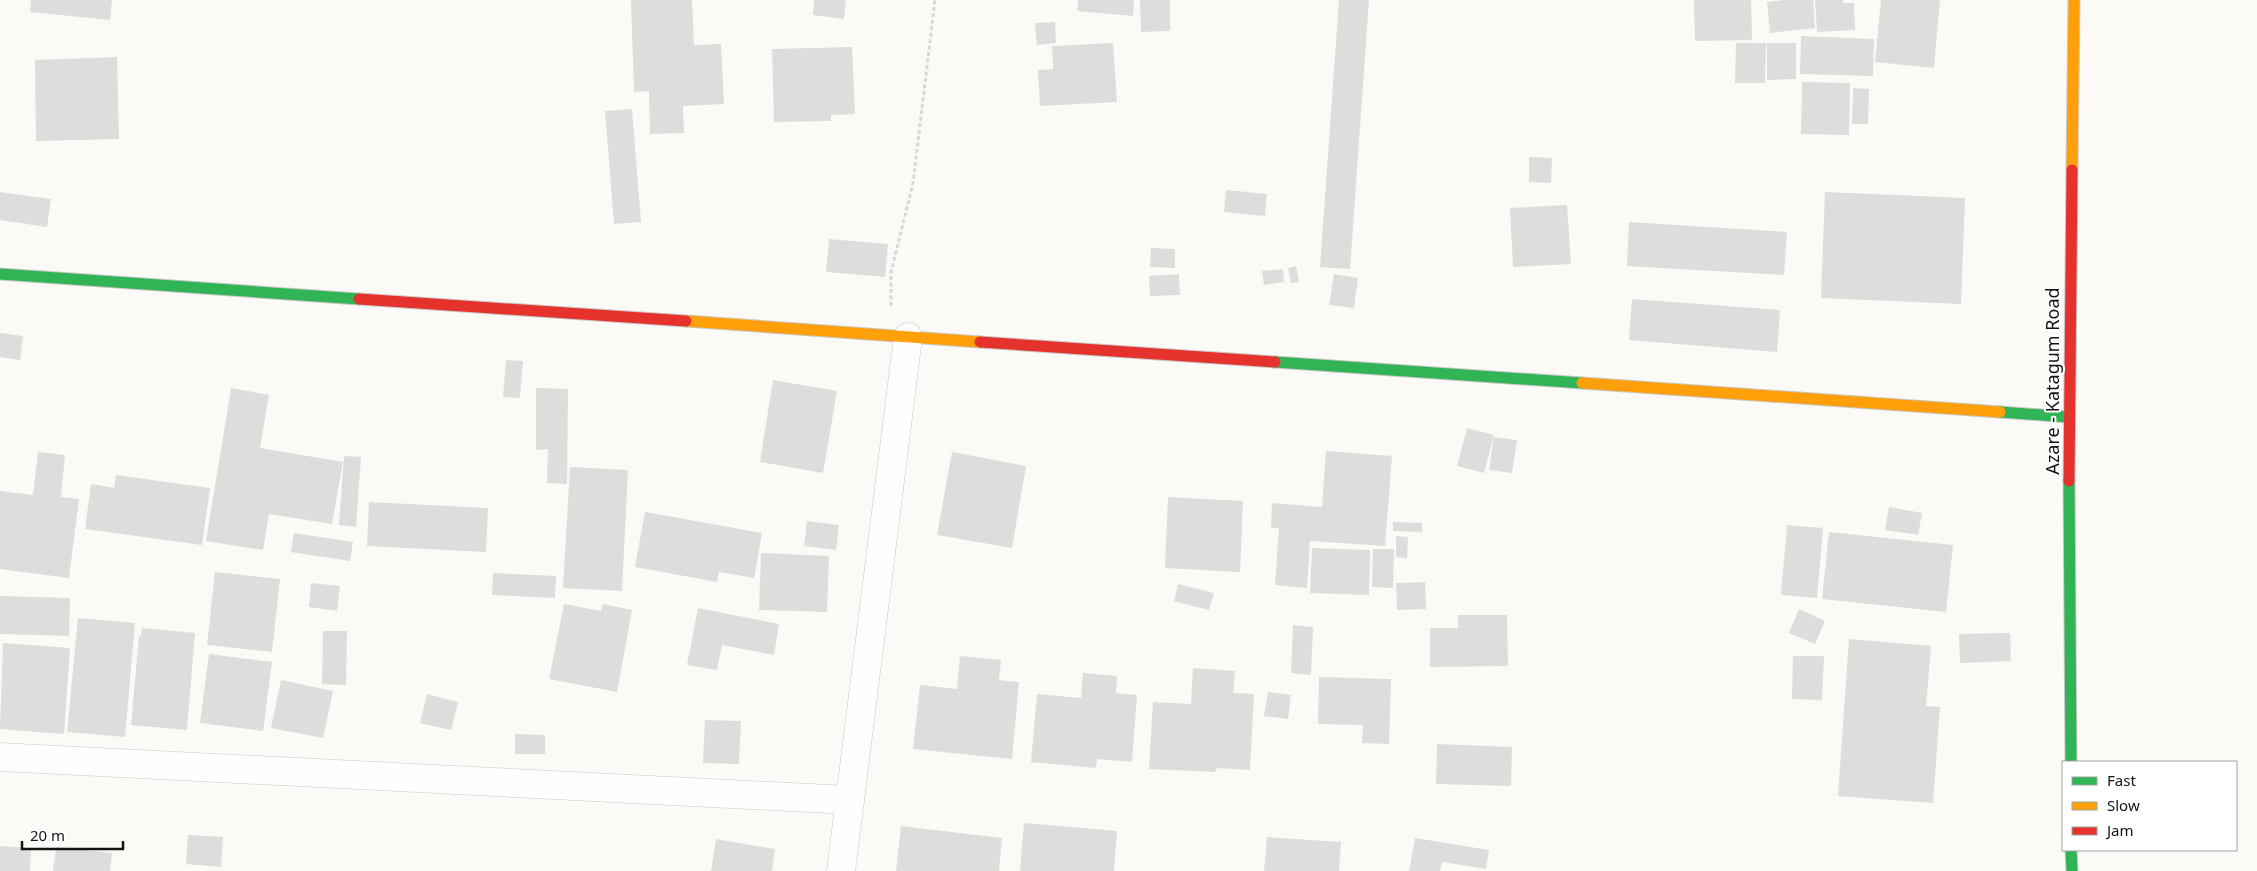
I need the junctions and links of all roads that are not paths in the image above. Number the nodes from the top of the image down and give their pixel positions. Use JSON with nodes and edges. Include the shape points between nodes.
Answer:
{"nodes":[{"id":1,"x":2074,"y":0,"type":"edge"},
{"id":2,"x":0,"y":274,"type":"edge"},
{"id":3,"x":908,"y":338,"type":"junction"},
{"id":4,"x":2068,"y":417,"type":"junction"},
{"id":5,"x":0,"y":757,"type":"edge"},
{"id":6,"x":2071,"y":761,"type":"edge"},
{"id":7,"x":850,"y":800,"type":"junction"},
{"id":8,"x":2071,"y":851,"type":"edge"},
{"id":9,"x":841,"y":871,"type":"edge"},
{"id":10,"x":2072,"y":871,"type":"edge"}],
"edges":[{"from":1,"to":4,"type":"street","name":"Azare - Katagum Road"},
{"from":2,"to":3,"type":"street"},
{"from":3,"to":4,"type":"street"},
{"from":3,"to":7,"type":"street"},
{"from":4,"to":6,"type":"street","name":"Azare - Katagum Road"},
{"from":5,"to":7,"type":"street"},
{"from":7,"to":9,"type":"street"},
{"from":8,"to":10,"type":"street"}]}
